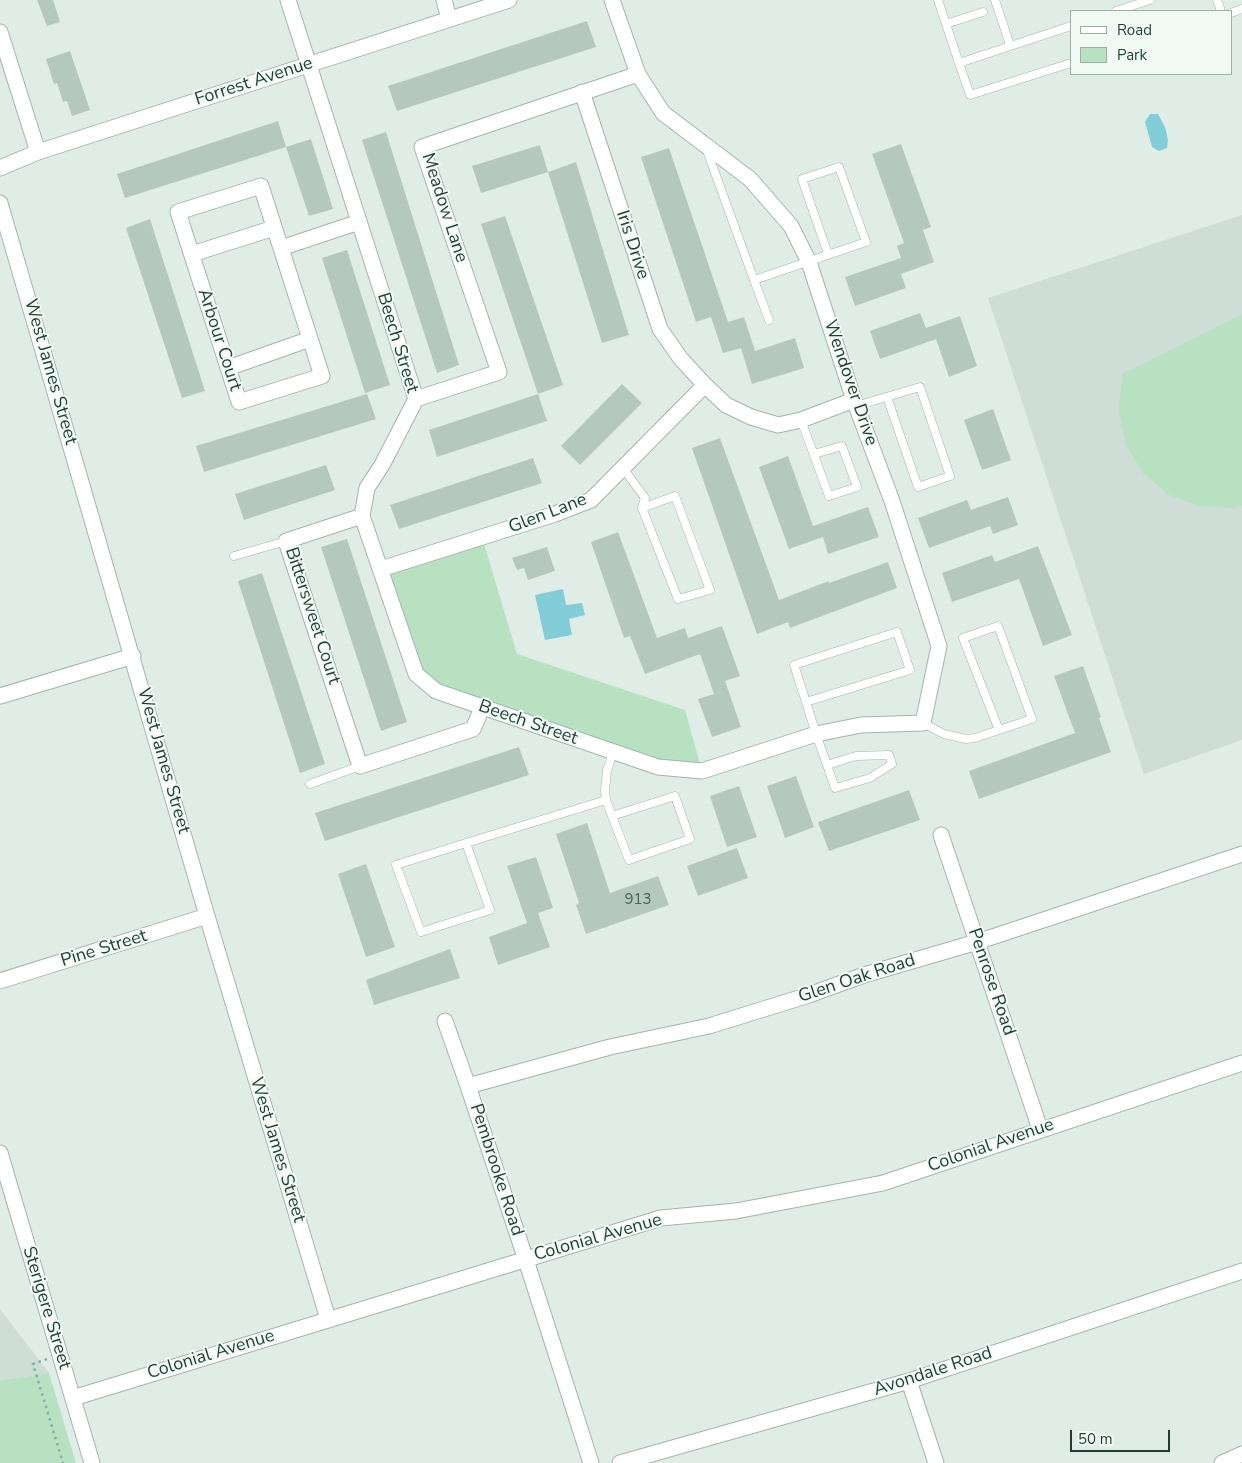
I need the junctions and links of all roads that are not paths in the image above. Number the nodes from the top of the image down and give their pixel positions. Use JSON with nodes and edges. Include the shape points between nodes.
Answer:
{"nodes":[{"id":1,"x":288,"y":0,"type":"edge"},
{"id":2,"x":444,"y":0,"type":"edge"},
{"id":3,"x":509,"y":0,"type":"edge"},
{"id":4,"x":612,"y":0,"type":"edge"},
{"id":5,"x":938,"y":0,"type":"edge"},
{"id":6,"x":995,"y":0,"type":"edge"},
{"id":7,"x":1145,"y":1,"type":"edge"},
{"id":8,"x":1119,"y":10,"type":"edge"},
{"id":9,"x":983,"y":12,"type":"dead end"},
{"id":10,"x":449,"y":19,"type":"junction"},
{"id":11,"x":946,"y":24,"type":"junction"},
{"id":12,"x":1070,"y":26,"type":"edge"},
{"id":13,"x":0,"y":32,"type":"edge"},
{"id":14,"x":1010,"y":45,"type":"junction"},
{"id":15,"x":959,"y":62,"type":"junction"},
{"id":16,"x":1070,"y":63,"type":"edge"},
{"id":17,"x":308,"y":65,"type":"junction"},
{"id":18,"x":638,"y":74,"type":"junction"},
{"id":19,"x":582,"y":92,"type":"junction"},
{"id":20,"x":705,"y":146,"type":"junction"},
{"id":21,"x":38,"y":152,"type":"junction"},
{"id":22,"x":0,"y":168,"type":"edge"},
{"id":23,"x":0,"y":203,"type":"edge"},
{"id":24,"x":359,"y":222,"type":"junction"},
{"id":25,"x":274,"y":228,"type":"junction"},
{"id":26,"x":281,"y":248,"type":"junction"},
{"id":27,"x":192,"y":254,"type":"junction"},
{"id":28,"x":828,"y":254,"type":"junction"},
{"id":29,"x":809,"y":262,"type":"junction"},
{"id":30,"x":754,"y":280,"type":"junction"},
{"id":31,"x":769,"y":320,"type":"dead end"},
{"id":32,"x":310,"y":339,"type":"junction"},
{"id":33,"x":228,"y":368,"type":"junction"},
{"id":34,"x":705,"y":385,"type":"junction"},
{"id":35,"x":887,"y":397,"type":"junction"},
{"id":36,"x":416,"y":400,"type":"junction"},
{"id":37,"x":855,"y":403,"type":"junction"},
{"id":38,"x":801,"y":420,"type":"junction"},
{"id":39,"x":814,"y":454,"type":"junction"},
{"id":40,"x":623,"y":468,"type":"junction"},
{"id":41,"x":642,"y":508,"type":"junction"},
{"id":42,"x":362,"y":516,"type":"junction"},
{"id":43,"x":286,"y":541,"type":"junction"},
{"id":44,"x":234,"y":556,"type":"dead end"},
{"id":45,"x":381,"y":569,"type":"junction"},
{"id":46,"x":133,"y":656,"type":"junction"},
{"id":47,"x":0,"y":696,"type":"edge"},
{"id":48,"x":806,"y":702,"type":"junction"},
{"id":49,"x":482,"y":708,"type":"junction"},
{"id":50,"x":923,"y":723,"type":"junction"},
{"id":51,"x":998,"y":730,"type":"junction"},
{"id":52,"x":816,"y":734,"type":"junction"},
{"id":53,"x":613,"y":752,"type":"junction"},
{"id":54,"x":827,"y":765,"type":"junction"},
{"id":55,"x":360,"y":766,"type":"junction"},
{"id":56,"x":310,"y":784,"type":"dead end"},
{"id":57,"x":606,"y":800,"type":"junction"},
{"id":58,"x":612,"y":816,"type":"junction"},
{"id":59,"x":941,"y":835,"type":"dead end"},
{"id":60,"x":466,"y":843,"type":"junction"},
{"id":61,"x":1242,"y":854,"type":"edge"},
{"id":62,"x":207,"y":916,"type":"junction"},
{"id":63,"x":977,"y":942,"type":"junction"},
{"id":64,"x":0,"y":981,"type":"edge"},
{"id":65,"x":445,"y":1021,"type":"dead end"},
{"id":66,"x":1242,"y":1063,"type":"edge"},
{"id":67,"x":468,"y":1086,"type":"junction"},
{"id":68,"x":1040,"y":1130,"type":"junction"},
{"id":69,"x":0,"y":1153,"type":"edge"},
{"id":70,"x":526,"y":1260,"type":"junction"},
{"id":71,"x":1242,"y":1271,"type":"edge"},
{"id":72,"x":328,"y":1319,"type":"junction"},
{"id":73,"x":909,"y":1381,"type":"junction"},
{"id":74,"x":73,"y":1398,"type":"junction"},
{"id":75,"x":1242,"y":1454,"type":"edge"},
{"id":76,"x":92,"y":1463,"type":"edge"},
{"id":77,"x":591,"y":1463,"type":"edge"},
{"id":78,"x":620,"y":1463,"type":"edge"},
{"id":79,"x":936,"y":1463,"type":"edge"},
{"id":80,"x":1222,"y":1463,"type":"edge"}],
"edges":[{"from":1,"to":17,"type":"street","name":"Beech Street"},
{"from":2,"to":10,"type":"street"},
{"from":3,"to":10,"type":"street","name":"Forrest Avenue"},
{"from":4,"to":18,"type":"street","name":"Wendover Drive"},
{"from":5,"to":11,"type":"lane"},
{"from":6,"to":14,"type":"lane"},
{"from":7,"to":8,"type":"lane"},
{"from":9,"to":11,"type":"lane"},
{"from":10,"to":17,"type":"street","name":"Forrest Avenue"},
{"from":11,"to":15,"type":"lane"},
{"from":12,"to":14,"type":"lane"},
{"from":13,"to":21,"type":"street"},
{"from":14,"to":15,"type":"lane"},
{"from":15,"to":16,"type":"lane","via":[[970,95]]},
{"from":17,"to":21,"type":"street","name":"Forrest Avenue"},
{"from":17,"to":24,"type":"street","name":"Beech Street"},
{"from":18,"to":19,"type":"street","name":"Meadow Lane"},
{"from":18,"to":20,"type":"street","name":"Wendover Drive","via":[[664,113]]},
{"from":19,"to":34,"type":"street","name":"Iris Drive","via":[[660,328],[681,359]]},
{"from":19,"to":36,"type":"street","name":"Meadow Lane","via":[[422,147],[499,372]]},
{"from":20,"to":29,"type":"street","name":"Wendover Drive","via":[[750,179],[791,226]]},
{"from":20,"to":30,"type":"lane"},
{"from":21,"to":22,"type":"street","name":"Forrest Avenue"},
{"from":23,"to":46,"type":"street","name":"West James Street"},
{"from":24,"to":26,"type":"street"},
{"from":24,"to":36,"type":"street","name":"Beech Street"},
{"from":25,"to":26,"type":"street","name":"Arbour Court"},
{"from":25,"to":27,"type":"street"},
{"from":25,"to":27,"type":"street","name":"Arbour Court","via":[[261,186],[178,212]]},
{"from":26,"to":32,"type":"street","name":"Arbour Court"},
{"from":27,"to":33,"type":"street","name":"Arbour Court"},
{"from":28,"to":28,"type":"lane","via":[[866,242],[839,167],[802,178]]},
{"from":28,"to":29,"type":"lane"},
{"from":29,"to":30,"type":"lane"},
{"from":29,"to":37,"type":"street","name":"Wendover Drive"},
{"from":30,"to":31,"type":"lane"},
{"from":32,"to":33,"type":"street"},
{"from":32,"to":33,"type":"street","name":"Arbour Court","via":[[322,376],[239,402]]},
{"from":34,"to":38,"type":"street","name":"Iris Drive","via":[[726,405],[751,417],[778,426]]},
{"from":34,"to":40,"type":"street","name":"Glen Lane"},
{"from":35,"to":35,"type":"lane","via":[[920,387],[950,476],[918,487]]},
{"from":35,"to":37,"type":"lane"},
{"from":36,"to":42,"type":"street","name":"Beech Street","via":[[367,488]]},
{"from":37,"to":38,"type":"street","name":"Iris Drive"},
{"from":37,"to":50,"type":"street","name":"Wendover Drive","via":[[892,501],[940,646]]},
{"from":38,"to":39,"type":"lane"},
{"from":39,"to":39,"type":"lane","via":[[830,496],[857,487],[842,446]]},
{"from":40,"to":41,"type":"lane","via":[[645,498]]},
{"from":40,"to":45,"type":"street","name":"Glen Lane","via":[[591,500]]},
{"from":41,"to":41,"type":"lane","via":[[678,600],[710,590],[675,496]]},
{"from":42,"to":43,"type":"street","name":"Bittersweet Court"},
{"from":42,"to":45,"type":"street","name":"Beech Street"},
{"from":43,"to":44,"type":"lane"},
{"from":43,"to":55,"type":"street","name":"Bittersweet Court"},
{"from":45,"to":49,"type":"street","name":"Beech Street","via":[[416,674],[436,691]]},
{"from":46,"to":47,"type":"street"},
{"from":46,"to":62,"type":"street","name":"West James Street"},
{"from":48,"to":48,"type":"lane","via":[[910,670],[897,632],[794,665]]},
{"from":48,"to":52,"type":"lane"},
{"from":49,"to":53,"type":"street","name":"Beech Street"},
{"from":49,"to":55,"type":"street","via":[[473,729]]},
{"from":50,"to":51,"type":"lane","via":[[944,734],[966,739]]},
{"from":50,"to":52,"type":"street","via":[[860,725]]},
{"from":51,"to":51,"type":"lane","via":[[1032,718],[998,626],[963,638]]},
{"from":52,"to":53,"type":"street","name":"Beech Street","via":[[702,771],[658,767]]},
{"from":52,"to":54,"type":"lane"},
{"from":53,"to":57,"type":"lane"},
{"from":54,"to":54,"type":"lane","via":[[835,788],[870,778],[892,764],[889,755],[881,755],[856,756]]},
{"from":55,"to":56,"type":"lane"},
{"from":57,"to":58,"type":"lane"},
{"from":57,"to":60,"type":"lane"},
{"from":58,"to":58,"type":"lane","via":[[629,860],[690,839],[674,796]]},
{"from":59,"to":63,"type":"street","name":"Penrose Road"},
{"from":60,"to":60,"type":"lane","via":[[396,865],[421,932],[490,910]]},
{"from":61,"to":63,"type":"street","name":"Glen Oak Road"},
{"from":62,"to":64,"type":"street","name":"Pine Street"},
{"from":62,"to":72,"type":"street","name":"West James Street"},
{"from":63,"to":67,"type":"street","name":"Glen Oak Road","via":[[709,1026],[610,1046]]},
{"from":63,"to":68,"type":"street","name":"Penrose Road"},
{"from":65,"to":67,"type":"street","name":"Pembrooke Road"},
{"from":66,"to":68,"type":"street","name":"Colonial Avenue"},
{"from":67,"to":70,"type":"street","name":"Pembrooke Road"},
{"from":68,"to":70,"type":"street","name":"Colonial Avenue","via":[[883,1183],[736,1211],[661,1218]]},
{"from":69,"to":74,"type":"street","name":"Sterigere Street"},
{"from":70,"to":72,"type":"street","name":"Colonial Avenue"},
{"from":70,"to":77,"type":"street","name":"Pembrooke Road"},
{"from":71,"to":73,"type":"street","name":"Avondale Road"},
{"from":72,"to":74,"type":"street","name":"Colonial Avenue"},
{"from":73,"to":78,"type":"street","name":"Avondale Road"},
{"from":73,"to":79,"type":"street"},
{"from":74,"to":76,"type":"street","name":"Sterigere Street"},
{"from":75,"to":80,"type":"street"}]}
